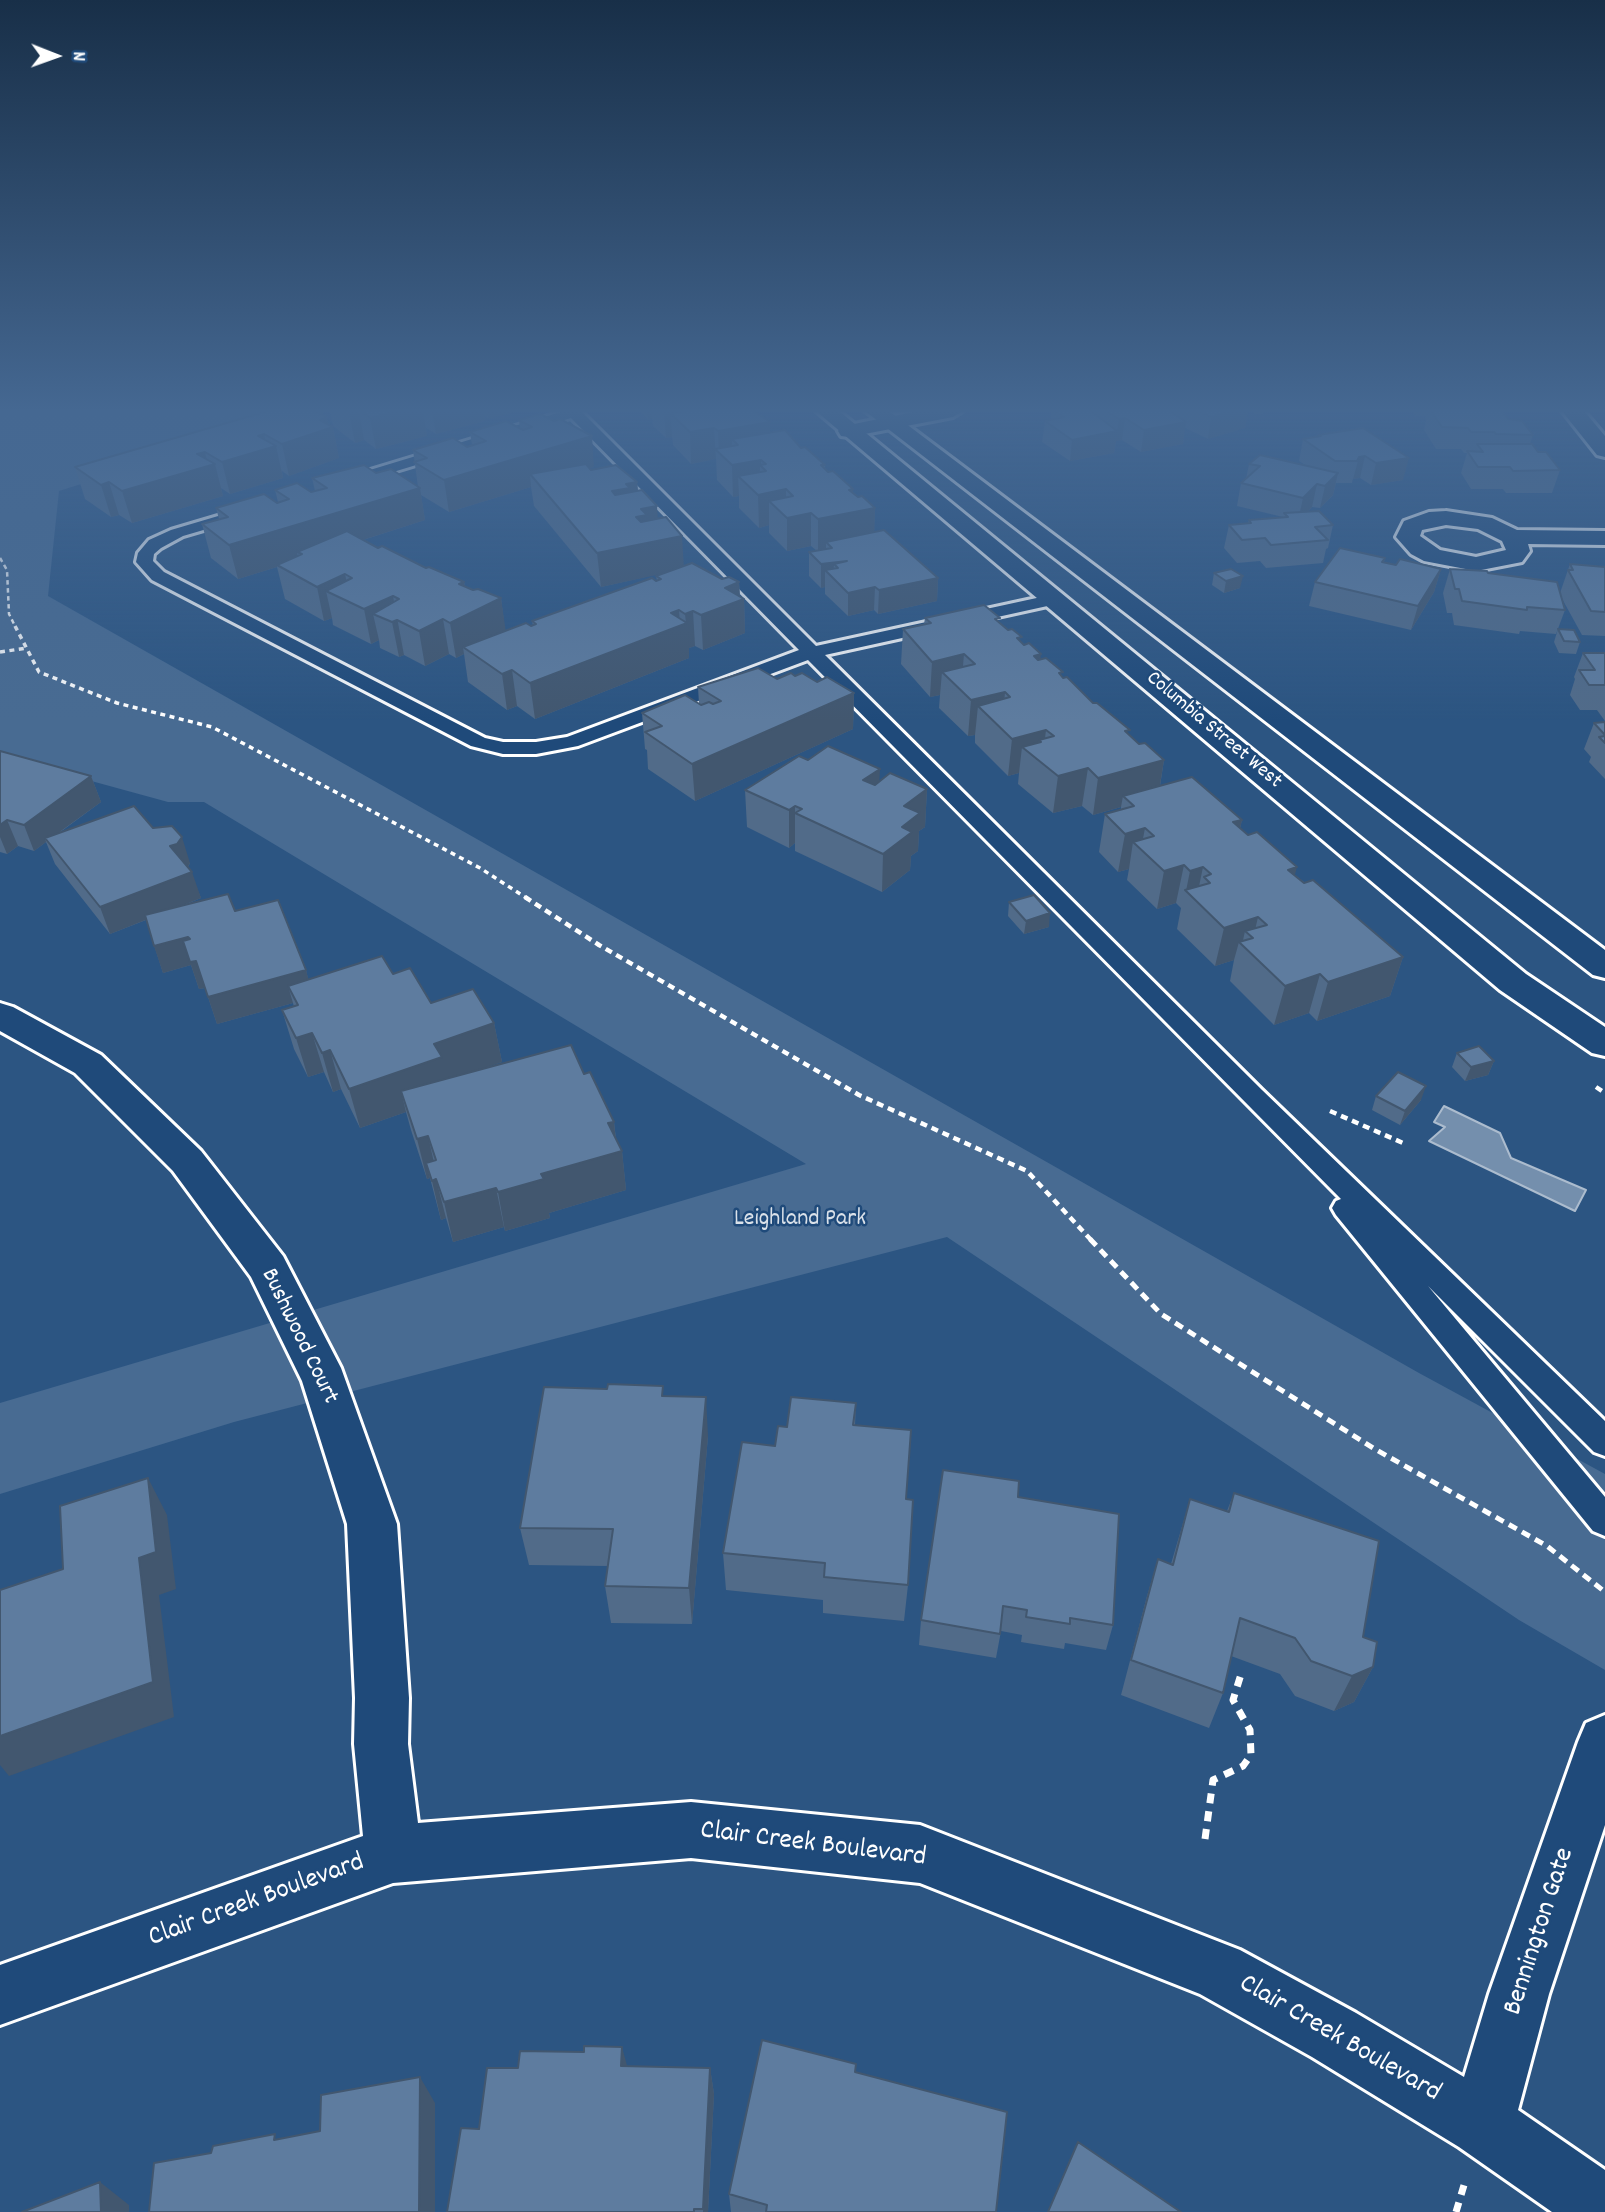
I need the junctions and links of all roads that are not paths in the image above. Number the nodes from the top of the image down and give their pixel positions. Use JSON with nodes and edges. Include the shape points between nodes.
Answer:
{"nodes":[{"id":1,"x":240,"y":514,"type":"edge"},
{"id":2,"x":676,"y":514,"type":"edge"},
{"id":3,"x":952,"y":514,"type":"edge"},
{"id":4,"x":1010,"y":514,"type":"edge"},
{"id":5,"x":1513,"y":537,"type":"dead end"},
{"id":6,"x":1605,"y":538,"type":"edge"},
{"id":7,"x":1055,"y":598,"type":"junction"},
{"id":8,"x":812,"y":652,"type":"junction"},
{"id":9,"x":1605,"y":968,"type":"edge"},
{"id":10,"x":0,"y":1014,"type":"edge"},
{"id":11,"x":1605,"y":1044,"type":"edge"},
{"id":12,"x":1253,"y":1096,"type":"junction"},
{"id":13,"x":1605,"y":1442,"type":"edge"},
{"id":14,"x":1605,"y":1521,"type":"edge"},
{"id":15,"x":1605,"y":1742,"type":"edge"},
{"id":16,"x":393,"y":1854,"type":"junction"},
{"id":17,"x":0,"y":1995,"type":"edge"},
{"id":18,"x":1482,"y":2124,"type":"junction"},
{"id":19,"x":1605,"y":2209,"type":"edge"}],
"edges":[{"from":1,"to":8,"type":"lane","via":[[177,533],[155,544],[144,562],[158,576],[478,742],[503,748],[571,742]]},
{"from":2,"to":8,"type":"lane"},
{"from":3,"to":7,"type":"main road","name":"Columbia Street West"},
{"from":4,"to":9,"type":"main road","name":"Columbia Street West"},
{"from":5,"to":6,"type":"main road"},
{"from":7,"to":8,"type":"lane"},
{"from":7,"to":11,"type":"main road","name":"Columbia Street West","via":[[1513,982]]},
{"from":8,"to":12,"type":"lane"},
{"from":10,"to":16,"type":"main road","name":"Bushwood Court","via":[[88,1064],[187,1161],[268,1269],[325,1381],[372,1524],[381,1744]]},
{"from":12,"to":13,"type":"lane"},
{"from":12,"to":14,"type":"lane"},
{"from":15,"to":18,"type":"main road","name":"Bennington Gate","via":[[1518,1994]]},
{"from":16,"to":17,"type":"main road","name":"Clair Creek Boulevard"},
{"from":16,"to":18,"type":"main road","name":"Clair Creek Boulevard","via":[[691,1830],[920,1854],[1219,1971]]},
{"from":18,"to":19,"type":"main road","name":"Clair Creek Boulevard"}]}
